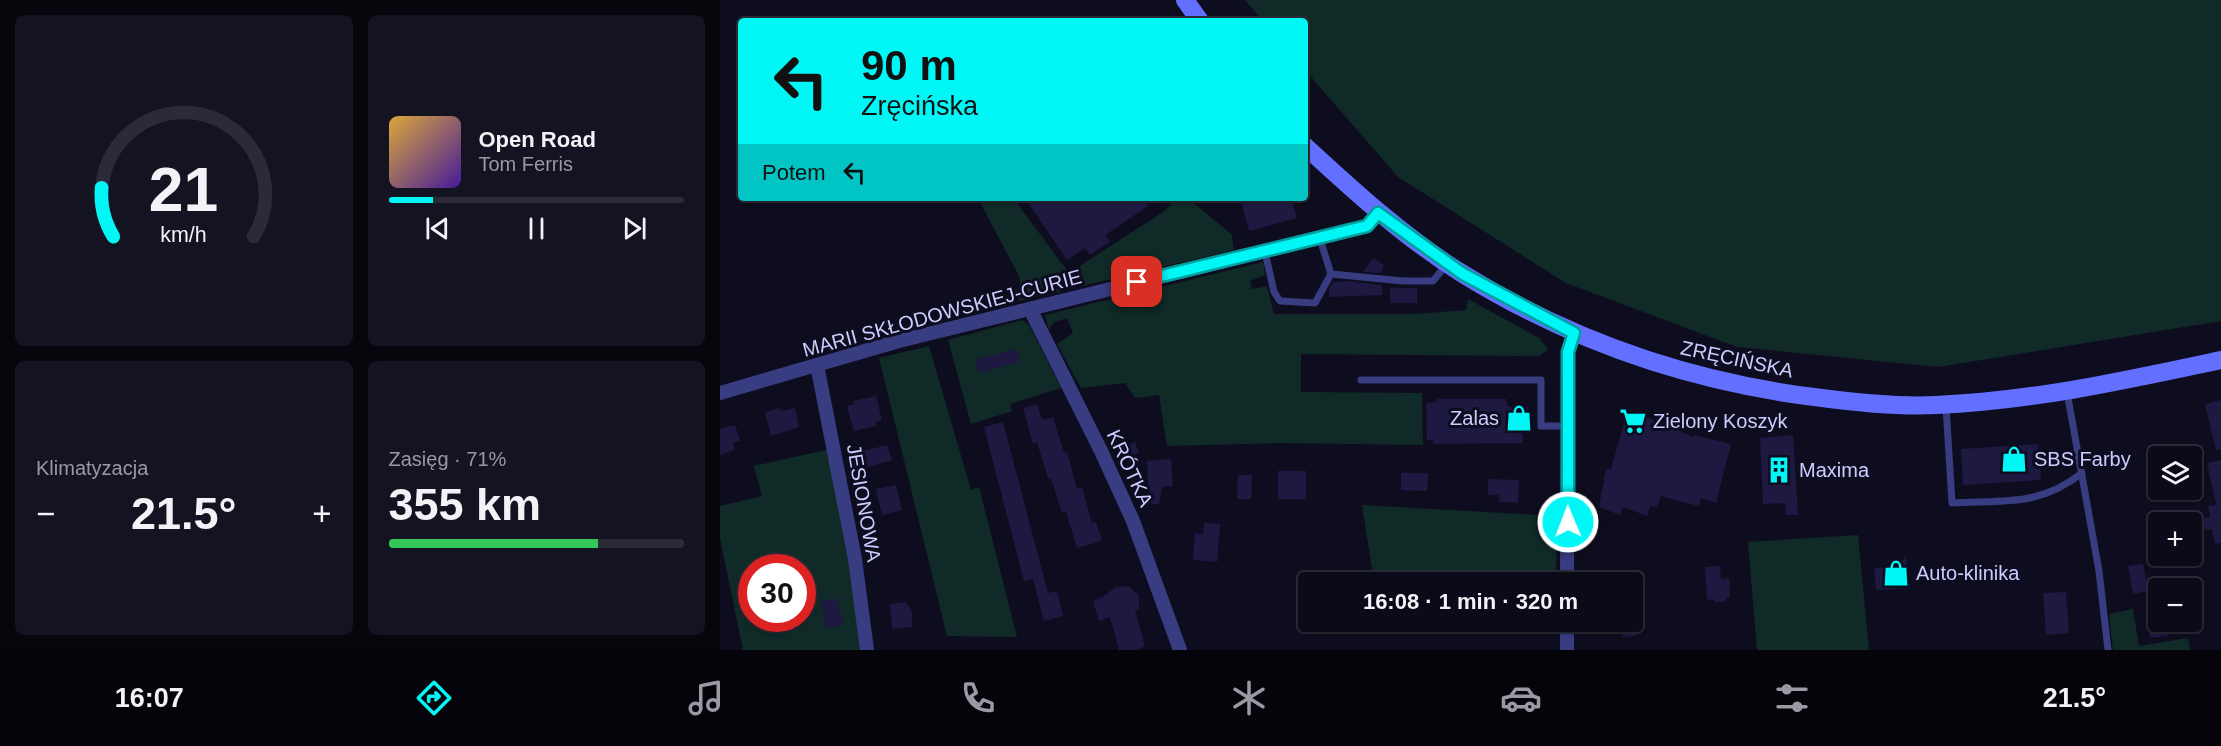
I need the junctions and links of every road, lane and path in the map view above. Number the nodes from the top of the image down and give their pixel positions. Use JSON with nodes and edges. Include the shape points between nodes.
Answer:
{"nodes":[{"id":1,"x":1185,"y":0,"type":"edge"},
{"id":2,"x":1198,"y":18,"type":"edge"},
{"id":3,"x":1308,"y":149,"type":"edge"},
{"id":4,"x":1378,"y":213,"type":"junction"},
{"id":5,"x":1320,"y":239,"type":"junction"},
{"id":6,"x":1265,"y":252,"type":"junction"},
{"id":7,"x":1447,"y":264,"type":"junction"},
{"id":8,"x":1330,"y":274,"type":"junction"},
{"id":9,"x":1030,"y":309,"type":"junction"},
{"id":10,"x":1574,"y":333,"type":"junction"},
{"id":11,"x":2221,"y":360,"type":"edge"},
{"id":12,"x":817,"y":365,"type":"junction"},
{"id":13,"x":1361,"y":380,"type":"dead end"},
{"id":14,"x":2067,"y":392,"type":"junction"},
{"id":15,"x":720,"y":393,"type":"edge"},
{"id":16,"x":1946,"y":405,"type":"junction"},
{"id":17,"x":1568,"y":426,"type":"junction"},
{"id":18,"x":2082,"y":473,"type":"junction"},
{"id":19,"x":1567,"y":572,"type":"edge"},
{"id":20,"x":1567,"y":632,"type":"edge"},
{"id":21,"x":867,"y":650,"type":"edge"},
{"id":22,"x":1180,"y":650,"type":"edge"},
{"id":23,"x":1567,"y":650,"type":"edge"},
{"id":24,"x":2108,"y":650,"type":"edge"}],
"edges":[{"from":1,"to":2,"type":"street"},
{"from":3,"to":4,"type":"street","name":"ZRĘCIŃSKA"},
{"from":4,"to":5,"type":"street","name":"MARII SKŁODOWSKIEJ-CURIE","via":[[1367,226]]},
{"from":4,"to":7,"type":"street","name":"ZRĘCIŃSKA"},
{"from":5,"to":6,"type":"street","name":"MARII SKŁODOWSKIEJ-CURIE"},
{"from":5,"to":8,"type":"lane"},
{"from":6,"to":8,"type":"lane","via":[[1274,292],[1280,301],[1315,303]]},
{"from":6,"to":9,"type":"street","name":"MARII SKŁODOWSKIEJ-CURIE"},
{"from":7,"to":8,"type":"lane","via":[[1432,281]]},
{"from":7,"to":10,"type":"street","name":"ZRĘCIŃSKA"},
{"from":9,"to":12,"type":"street","name":"MARII SKŁODOWSKIEJ-CURIE"},
{"from":9,"to":22,"type":"street","name":"KRÓTKA","via":[[1133,521]]},
{"from":10,"to":16,"type":"street","name":"ZRĘCIŃSKA","via":[[1658,365],[1767,392],[1872,404]]},
{"from":10,"to":17,"type":"street","via":[[1568,352]]},
{"from":11,"to":14,"type":"street","name":"ZRĘCIŃSKA"},
{"from":12,"to":15,"type":"street","name":"MARII SKŁODOWSKIEJ-CURIE"},
{"from":12,"to":21,"type":"street","name":"JESIONOWA","via":[[855,559]]},
{"from":13,"to":17,"type":"lane","via":[[1541,380],[1541,426]]},
{"from":14,"to":16,"type":"street","name":"ZRĘCIŃSKA"},
{"from":14,"to":18,"type":"lane"},
{"from":16,"to":18,"type":"lane","via":[[1952,503],[2047,495]]},
{"from":17,"to":19,"type":"street"},
{"from":18,"to":24,"type":"lane"},
{"from":20,"to":23,"type":"street"}]}
